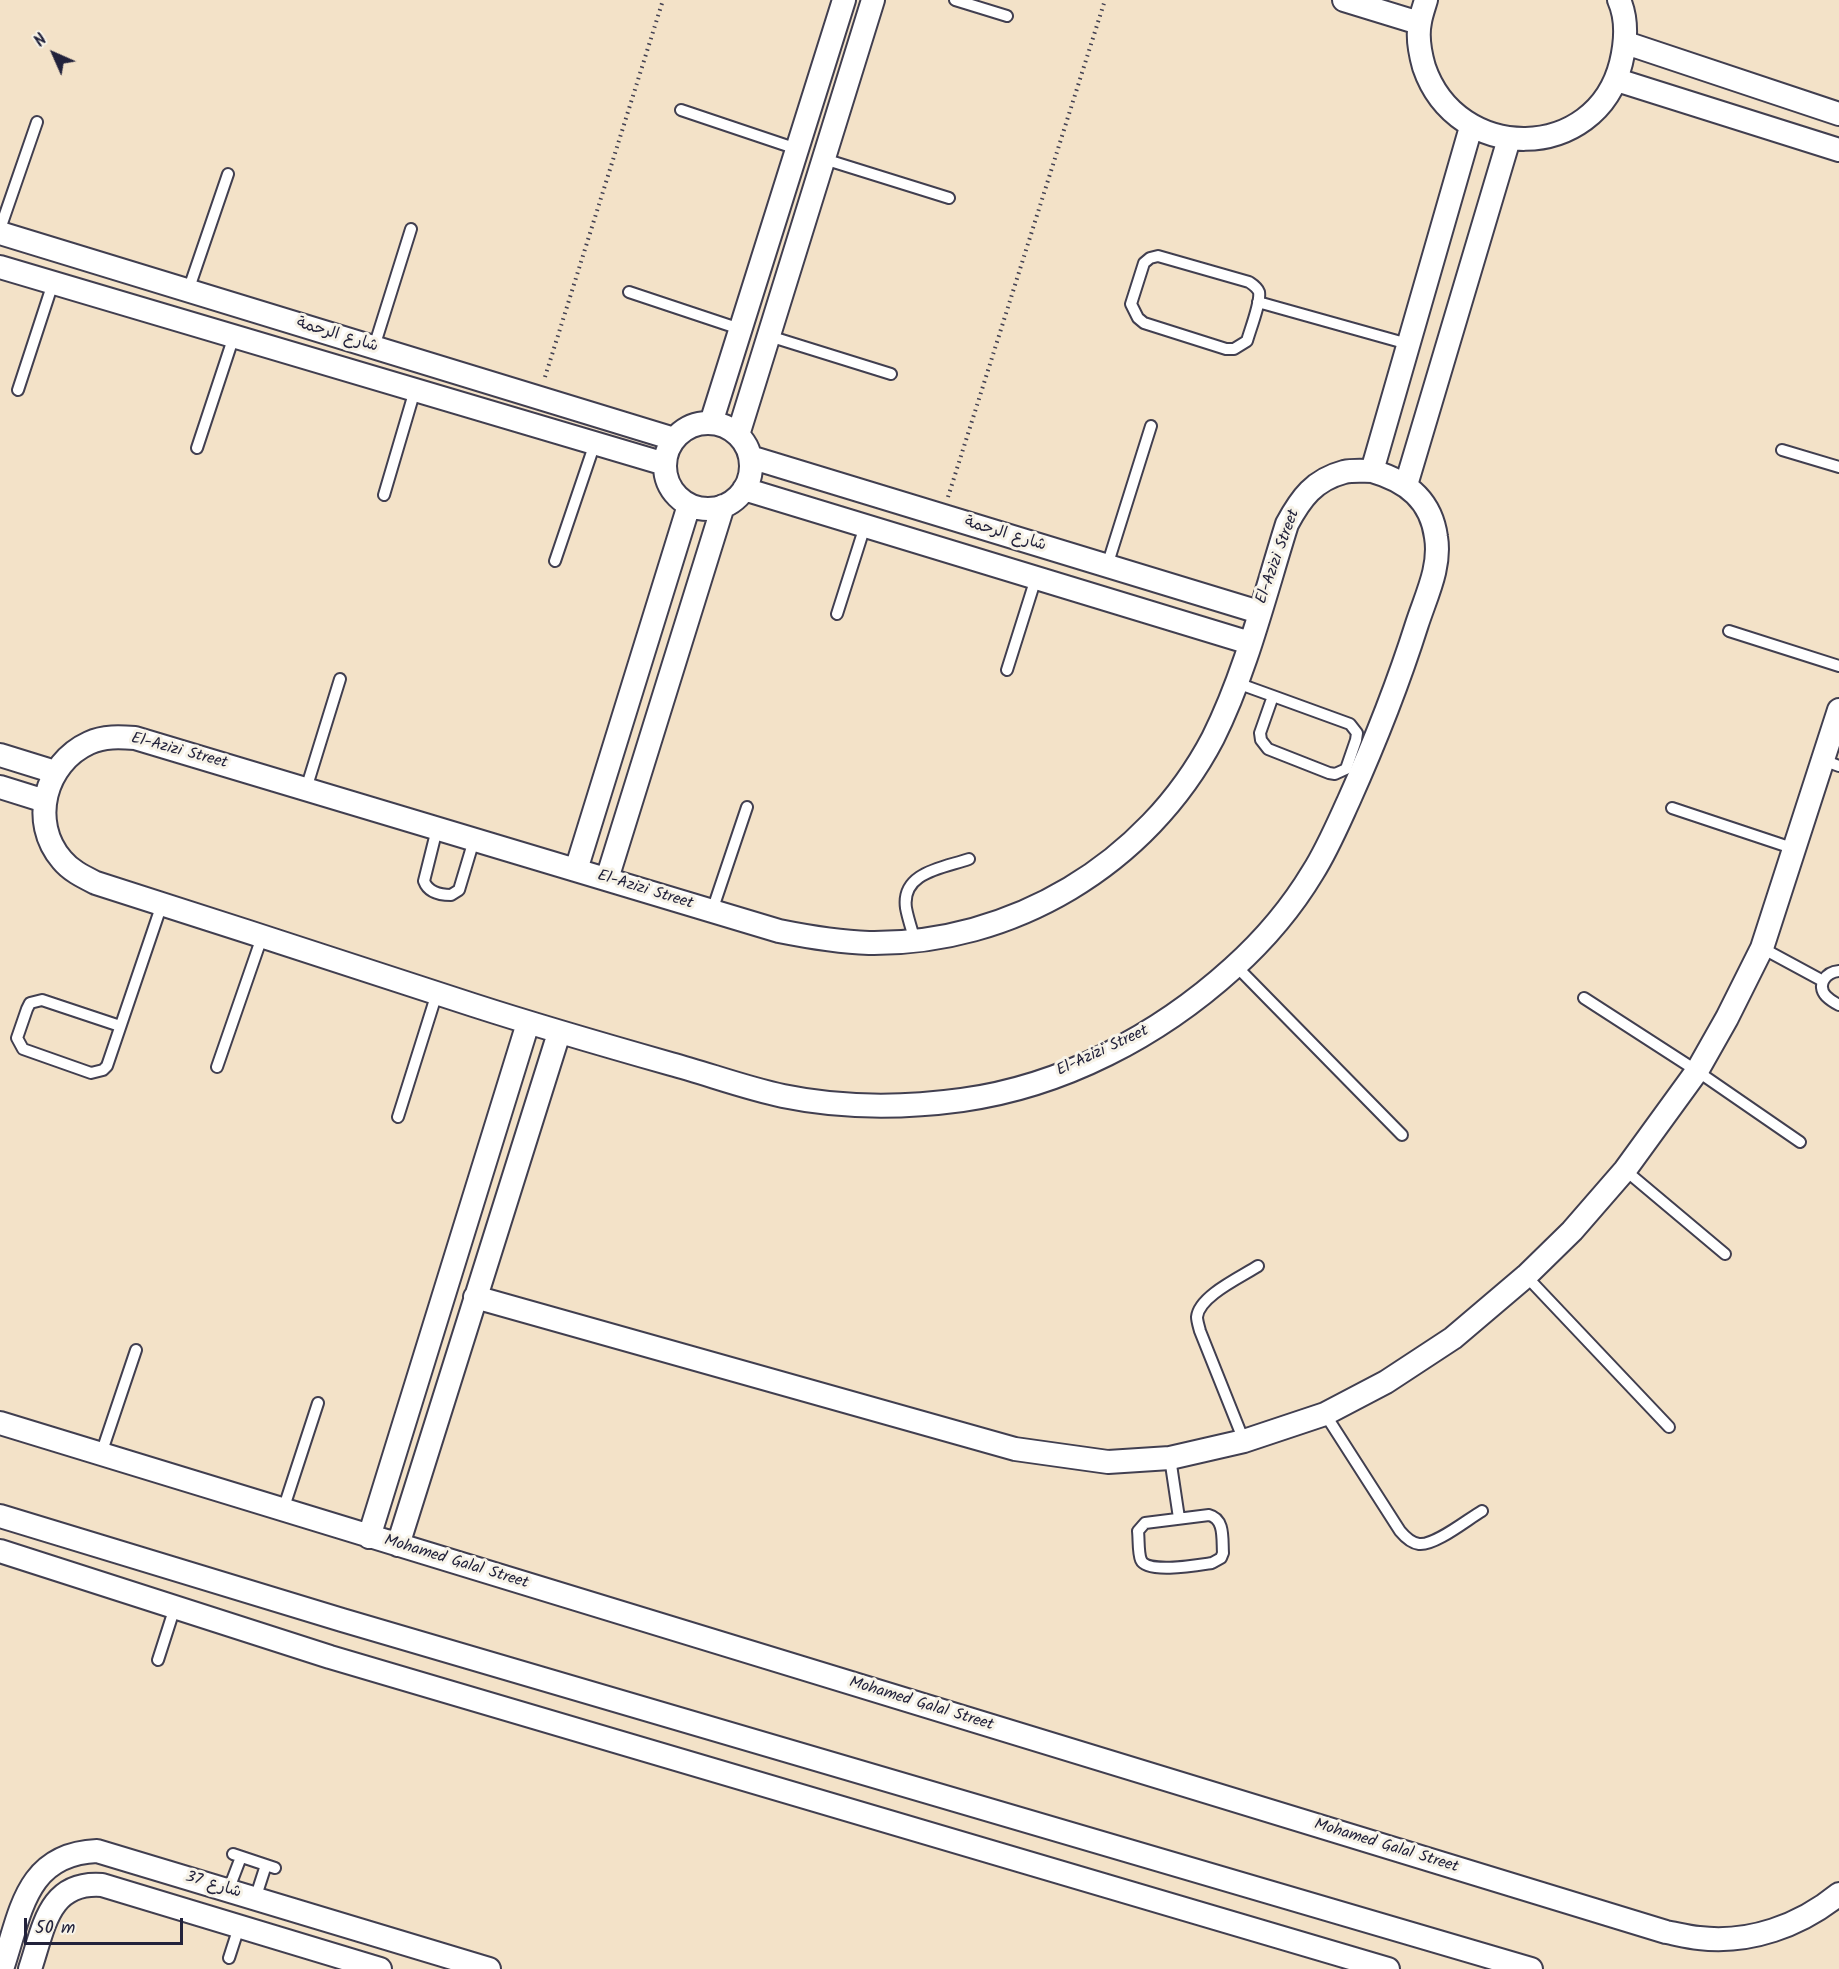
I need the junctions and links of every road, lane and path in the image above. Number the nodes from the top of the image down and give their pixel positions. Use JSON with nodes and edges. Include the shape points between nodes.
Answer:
{"nodes":[{"id":1,"x":663,"y":0,"type":"edge"},
{"id":2,"x":844,"y":0,"type":"edge"},
{"id":3,"x":873,"y":0,"type":"edge"},
{"id":4,"x":956,"y":0,"type":"edge"},
{"id":5,"x":1105,"y":0,"type":"edge"},
{"id":6,"x":1344,"y":0,"type":"edge"},
{"id":7,"x":1426,"y":0,"type":"edge"},
{"id":8,"x":1619,"y":0,"type":"edge"},
{"id":9,"x":1007,"y":16,"type":"dead end"},
{"id":10,"x":1419,"y":23,"type":"junction"},
{"id":11,"x":1626,"y":43,"type":"junction"},
{"id":12,"x":1617,"y":80,"type":"junction"},
{"id":13,"x":681,"y":110,"type":"dead end"},
{"id":14,"x":1839,"y":114,"type":"edge"},
{"id":15,"x":37,"y":122,"type":"dead end"},
{"id":16,"x":1472,"y":127,"type":"junction"},
{"id":17,"x":1509,"y":139,"type":"junction"},
{"id":18,"x":797,"y":149,"type":"junction"},
{"id":19,"x":1839,"y":150,"type":"edge"},
{"id":20,"x":824,"y":159,"type":"junction"},
{"id":21,"x":228,"y":174,"type":"dead end"},
{"id":22,"x":949,"y":198,"type":"dead end"},
{"id":23,"x":411,"y":229,"type":"dead end"},
{"id":24,"x":0,"y":231,"type":"edge"},
{"id":25,"x":0,"y":267,"type":"edge"},
{"id":26,"x":54,"y":282,"type":"junction"},
{"id":27,"x":188,"y":291,"type":"junction"},
{"id":28,"x":628,"y":291,"type":"dead end"},
{"id":29,"x":1258,"y":302,"type":"junction"},
{"id":30,"x":740,"y":328,"type":"junction"},
{"id":31,"x":234,"y":336,"type":"junction"},
{"id":32,"x":769,"y":336,"type":"junction"},
{"id":33,"x":1408,"y":344,"type":"junction"},
{"id":34,"x":374,"y":347,"type":"junction"},
{"id":35,"x":891,"y":375,"type":"dead end"},
{"id":36,"x":18,"y":390,"type":"dead end"},
{"id":37,"x":415,"y":390,"type":"junction"},
{"id":38,"x":539,"y":397,"type":"junction"},
{"id":39,"x":711,"y":423,"type":"junction"},
{"id":40,"x":1151,"y":426,"type":"dead end"},
{"id":41,"x":738,"y":435,"type":"junction"},
{"id":42,"x":674,"y":439,"type":"junction"},
{"id":43,"x":594,"y":443,"type":"junction"},
{"id":44,"x":197,"y":448,"type":"dead end"},
{"id":45,"x":1782,"y":450,"type":"dead end"},
{"id":46,"x":750,"y":457,"type":"junction"},
{"id":47,"x":665,"y":464,"type":"junction"},
{"id":48,"x":1839,"y":467,"type":"edge"},
{"id":49,"x":1372,"y":471,"type":"junction"},
{"id":50,"x":1406,"y":485,"type":"junction"},
{"id":51,"x":744,"y":489,"type":"junction"},
{"id":52,"x":384,"y":495,"type":"dead end"},
{"id":53,"x":689,"y":505,"type":"junction"},
{"id":54,"x":723,"y":506,"type":"junction"},
{"id":55,"x":942,"y":516,"type":"junction"},
{"id":56,"x":865,"y":526,"type":"junction"},
{"id":57,"x":555,"y":561,"type":"dead end"},
{"id":58,"x":1107,"y":566,"type":"junction"},
{"id":59,"x":1036,"y":579,"type":"junction"},
{"id":60,"x":1259,"y":612,"type":"junction"},
{"id":61,"x":837,"y":614,"type":"dead end"},
{"id":62,"x":1730,"y":631,"type":"dead end"},
{"id":63,"x":1250,"y":643,"type":"junction"},
{"id":64,"x":1839,"y":666,"type":"edge"},
{"id":65,"x":1007,"y":670,"type":"dead end"},
{"id":66,"x":340,"y":679,"type":"dead end"},
{"id":67,"x":1237,"y":683,"type":"junction"},
{"id":68,"x":1273,"y":696,"type":"junction"},
{"id":69,"x":1839,"y":710,"type":"edge"},
{"id":70,"x":0,"y":755,"type":"edge"},
{"id":71,"x":1831,"y":763,"type":"edge"},
{"id":72,"x":56,"y":772,"type":"junction"},
{"id":73,"x":0,"y":787,"type":"edge"},
{"id":74,"x":306,"y":789,"type":"junction"},
{"id":75,"x":45,"y":801,"type":"junction"},
{"id":76,"x":747,"y":807,"type":"dead end"},
{"id":77,"x":1672,"y":808,"type":"dead end"},
{"id":78,"x":437,"y":829,"type":"junction"},
{"id":79,"x":474,"y":840,"type":"junction"},
{"id":80,"x":1795,"y":849,"type":"junction"},
{"id":81,"x":969,"y":859,"type":"dead end"},
{"id":82,"x":576,"y":870,"type":"junction"},
{"id":83,"x":606,"y":879,"type":"junction"},
{"id":84,"x":162,"y":904,"type":"junction"},
{"id":85,"x":712,"y":911,"type":"junction"},
{"id":86,"x":262,"y":937,"type":"junction"},
{"id":87,"x":915,"y":941,"type":"junction"},
{"id":88,"x":1762,"y":948,"type":"junction"},
{"id":89,"x":1236,"y":966,"type":"junction"},
{"id":90,"x":1839,"y":972,"type":"edge"},
{"id":91,"x":1823,"y":981,"type":"junction"},
{"id":92,"x":437,"y":993,"type":"junction"},
{"id":93,"x":1584,"y":998,"type":"dead end"},
{"id":94,"x":1839,"y":1005,"type":"edge"},
{"id":95,"x":528,"y":1023,"type":"junction"},
{"id":96,"x":120,"y":1026,"type":"junction"},
{"id":97,"x":559,"y":1033,"type":"junction"},
{"id":98,"x":217,"y":1068,"type":"dead end"},
{"id":99,"x":1697,"y":1071,"type":"junction"},
{"id":100,"x":398,"y":1117,"type":"dead end"},
{"id":101,"x":1402,"y":1135,"type":"dead end"},
{"id":102,"x":1800,"y":1142,"type":"dead end"},
{"id":103,"x":1624,"y":1170,"type":"junction"},
{"id":104,"x":1725,"y":1254,"type":"dead end"},
{"id":105,"x":1258,"y":1266,"type":"dead end"},
{"id":106,"x":1526,"y":1276,"type":"junction"},
{"id":107,"x":475,"y":1297,"type":"junction"},
{"id":108,"x":136,"y":1350,"type":"dead end"},
{"id":109,"x":318,"y":1403,"type":"dead end"},
{"id":110,"x":1325,"y":1414,"type":"junction"},
{"id":111,"x":0,"y":1423,"type":"edge"},
{"id":112,"x":1668,"y":1427,"type":"dead end"},
{"id":113,"x":1244,"y":1441,"type":"junction"},
{"id":114,"x":101,"y":1454,"type":"junction"},
{"id":115,"x":1170,"y":1458,"type":"junction"},
{"id":116,"x":283,"y":1510,"type":"junction"},
{"id":117,"x":1482,"y":1511,"type":"dead end"},
{"id":118,"x":0,"y":1516,"type":"edge"},
{"id":119,"x":1179,"y":1518,"type":"junction"},
{"id":120,"x":369,"y":1536,"type":"junction"},
{"id":121,"x":398,"y":1545,"type":"junction"},
{"id":122,"x":0,"y":1551,"type":"edge"},
{"id":123,"x":175,"y":1607,"type":"junction"},
{"id":124,"x":342,"y":1620,"type":"junction"},
{"id":125,"x":330,"y":1657,"type":"junction"},
{"id":126,"x":158,"y":1660,"type":"dead end"},
{"id":127,"x":228,"y":1891,"type":"junction"},
{"id":128,"x":1839,"y":1894,"type":"edge"},
{"id":129,"x":255,"y":1899,"type":"junction"},
{"id":130,"x":239,"y":1927,"type":"junction"},
{"id":131,"x":229,"y":1958,"type":"dead end"},
{"id":132,"x":483,"y":1968,"type":"edge"},
{"id":133,"x":2,"y":1969,"type":"edge"},
{"id":134,"x":30,"y":1969,"type":"edge"},
{"id":135,"x":380,"y":1969,"type":"edge"},
{"id":136,"x":1388,"y":1969,"type":"edge"},
{"id":137,"x":1531,"y":1969,"type":"edge"}],
"edges":[{"from":1,"to":38,"type":"path"},
{"from":2,"to":18,"type":"street"},
{"from":3,"to":20,"type":"street"},
{"from":4,"to":9,"type":"lane"},
{"from":5,"to":55,"type":"path"},
{"from":6,"to":10,"type":"street"},
{"from":7,"to":10,"type":"street"},
{"from":8,"to":11,"type":"street","via":[[1624,11]]},
{"from":10,"to":16,"type":"street","via":[[1420,54],[1430,83],[1447,108]]},
{"from":11,"to":12,"type":"street"},
{"from":11,"to":14,"type":"street"},
{"from":12,"to":17,"type":"street","via":[[1603,102],[1584,120],[1535,139]]},
{"from":12,"to":19,"type":"street"},
{"from":13,"to":18,"type":"lane"},
{"from":15,"to":24,"type":"lane"},
{"from":16,"to":17,"type":"street"},
{"from":16,"to":33,"type":"street"},
{"from":17,"to":50,"type":"street"},
{"from":18,"to":30,"type":"street"},
{"from":20,"to":22,"type":"lane"},
{"from":20,"to":32,"type":"street"},
{"from":21,"to":27,"type":"lane"},
{"from":23,"to":34,"type":"lane"},
{"from":24,"to":27,"type":"street","name":"شارع الرحمة"},
{"from":25,"to":26,"type":"street","name":"شارع الرحمة"},
{"from":26,"to":31,"type":"street","name":"شارع الرحمة"},
{"from":26,"to":36,"type":"lane"},
{"from":27,"to":34,"type":"street","name":"شارع الرحمة"},
{"from":28,"to":30,"type":"lane"},
{"from":29,"to":29,"type":"lane","via":[[1259,292],[1248,282],[1158,256],[1144,263],[1131,304],[1144,322],[1234,349],[1247,340]]},
{"from":29,"to":33,"type":"lane"},
{"from":30,"to":39,"type":"street"},
{"from":31,"to":37,"type":"street","name":"شارع الرحمة"},
{"from":31,"to":44,"type":"lane"},
{"from":32,"to":35,"type":"lane"},
{"from":32,"to":41,"type":"street"},
{"from":33,"to":49,"type":"street"},
{"from":34,"to":38,"type":"street","name":"شارع الرحمة"},
{"from":37,"to":43,"type":"street","name":"شارع الرحمة"},
{"from":37,"to":52,"type":"lane"},
{"from":38,"to":42,"type":"street","name":"شارع الرحمة"},
{"from":39,"to":41,"type":"street"},
{"from":39,"to":42,"type":"street","via":[[697,424]]},
{"from":40,"to":58,"type":"lane"},
{"from":41,"to":46,"type":"street"},
{"from":42,"to":47,"type":"street"},
{"from":43,"to":47,"type":"street","name":"شارع الرحمة"},
{"from":43,"to":57,"type":"lane"},
{"from":45,"to":48,"type":"lane"},
{"from":46,"to":51,"type":"street"},
{"from":46,"to":55,"type":"street","name":"شارع الرحمة"},
{"from":47,"to":53,"type":"street","via":[[671,489]]},
{"from":49,"to":50,"type":"street","name":"El-Azizi Street"},
{"from":49,"to":60,"type":"street","name":"El-Azizi Street","via":[[1337,475],[1320,482],[1300,500],[1287,524]]},
{"from":50,"to":89,"type":"street","name":"El-Azizi Street","via":[[1422,500],[1433,520],[1437,565],[1399,676],[1366,762],[1314,872],[1278,921]]},
{"from":51,"to":54,"type":"street"},
{"from":51,"to":56,"type":"street","name":"شارع الرحمة"},
{"from":53,"to":54,"type":"street","via":[[712,509]]},
{"from":53,"to":82,"type":"street"},
{"from":54,"to":83,"type":"street"},
{"from":55,"to":58,"type":"street","name":"شارع الرحمة"},
{"from":56,"to":59,"type":"street","name":"شارع الرحمة"},
{"from":56,"to":61,"type":"lane"},
{"from":58,"to":60,"type":"street","name":"شارع الرحمة"},
{"from":59,"to":63,"type":"street","name":"شارع الرحمة"},
{"from":59,"to":65,"type":"lane"},
{"from":60,"to":63,"type":"street","name":"El-Azizi Street"},
{"from":62,"to":64,"type":"lane"},
{"from":63,"to":67,"type":"street","name":"El-Azizi Street"},
{"from":66,"to":74,"type":"lane"},
{"from":67,"to":68,"type":"lane"},
{"from":67,"to":87,"type":"street","name":"El-Azizi Street","via":[[1213,738],[1184,787],[1121,853],[1085,880],[1003,921],[960,934]]},
{"from":68,"to":68,"type":"lane","via":[[1260,733],[1264,745],[1329,774],[1346,769],[1356,740],[1354,728]]},
{"from":69,"to":71,"type":"street"},
{"from":70,"to":72,"type":"street"},
{"from":71,"to":80,"type":"street"},
{"from":72,"to":74,"type":"street","name":"El-Azizi Street","via":[[71,754],[90,742],[112,736],[135,738]]},
{"from":72,"to":75,"type":"street","name":"El-Azizi Street"},
{"from":73,"to":75,"type":"street"},
{"from":74,"to":78,"type":"street","name":"El-Azizi Street"},
{"from":75,"to":84,"type":"street","name":"El-Azizi Street","via":[[45,822],[62,860],[96,883]]},
{"from":76,"to":85,"type":"lane"},
{"from":77,"to":80,"type":"lane"},
{"from":78,"to":79,"type":"street","name":"El-Azizi Street"},
{"from":78,"to":79,"type":"lane","via":[[424,880],[433,892],[451,895],[459,890]]},
{"from":79,"to":82,"type":"street","name":"El-Azizi Street"},
{"from":80,"to":88,"type":"street"},
{"from":81,"to":87,"type":"lane","via":[[917,876],[910,885],[906,909]]},
{"from":82,"to":83,"type":"street","name":"El-Azizi Street"},
{"from":83,"to":85,"type":"street","name":"El-Azizi Street"},
{"from":84,"to":86,"type":"street","name":"El-Azizi Street"},
{"from":84,"to":96,"type":"lane"},
{"from":85,"to":87,"type":"street","name":"El-Azizi Street","via":[[824,940]]},
{"from":86,"to":92,"type":"street","name":"El-Azizi Street"},
{"from":86,"to":98,"type":"lane"},
{"from":88,"to":91,"type":"lane"},
{"from":88,"to":99,"type":"street"},
{"from":89,"to":97,"type":"street","name":"El-Azizi Street","via":[[1189,1005],[1138,1039],[1083,1066],[1025,1086],[905,1106],[843,1104],[783,1096]]},
{"from":89,"to":101,"type":"lane"},
{"from":90,"to":91,"type":"lane","via":[[1831,972]]},
{"from":91,"to":94,"type":"lane","via":[[1824,994]]},
{"from":92,"to":95,"type":"street","name":"El-Azizi Street"},
{"from":92,"to":100,"type":"lane"},
{"from":93,"to":99,"type":"lane"},
{"from":95,"to":97,"type":"street","name":"El-Azizi Street"},
{"from":95,"to":120,"type":"street"},
{"from":96,"to":96,"type":"lane","via":[[36,1000],[30,1003],[17,1038],[28,1052],[91,1073],[107,1066]]},
{"from":97,"to":107,"type":"street"},
{"from":99,"to":102,"type":"lane"},
{"from":99,"to":103,"type":"street"},
{"from":103,"to":104,"type":"lane"},
{"from":103,"to":106,"type":"street","via":[[1572,1231]]},
{"from":105,"to":113,"type":"lane","via":[[1212,1294],[1197,1317]]},
{"from":106,"to":110,"type":"street","via":[[1453,1338],[1386,1382]]},
{"from":106,"to":112,"type":"lane"},
{"from":107,"to":115,"type":"street","via":[[1015,1449],[1108,1462]]},
{"from":107,"to":121,"type":"street"},
{"from":108,"to":114,"type":"lane"},
{"from":109,"to":116,"type":"lane"},
{"from":110,"to":113,"type":"street"},
{"from":110,"to":117,"type":"lane","via":[[1400,1531],[1412,1541],[1419,1544],[1435,1540]]},
{"from":111,"to":114,"type":"street","name":"Mohamed Galal Street"},
{"from":113,"to":115,"type":"street"},
{"from":114,"to":116,"type":"street","name":"Mohamed Galal Street"},
{"from":115,"to":119,"type":"lane"},
{"from":116,"to":120,"type":"street","name":"Mohamed Galal Street"},
{"from":118,"to":124,"type":"street"},
{"from":119,"to":119,"type":"lane","via":[[1140,1526],[1140,1559],[1144,1564],[1154,1568],[1212,1563],[1221,1558],[1218,1520],[1209,1515]]},
{"from":120,"to":121,"type":"street","name":"Mohamed Galal Street"},
{"from":121,"to":128,"type":"street","name":"Mohamed Galal Street","via":[[1666,1932],[1732,1939],[1766,1933],[1797,1922]]},
{"from":122,"to":123,"type":"street"},
{"from":123,"to":125,"type":"street"},
{"from":123,"to":126,"type":"lane"},
{"from":124,"to":125,"type":"street"},
{"from":124,"to":137,"type":"street"},
{"from":125,"to":136,"type":"street"},
{"from":127,"to":129,"type":"street","name":"شارع 37"},
{"from":127,"to":129,"type":"lane","via":[[237,1856],[271,1866]]},
{"from":127,"to":133,"type":"street","name":"شارع 37","via":[[97,1851],[67,1856],[54,1862],[33,1884]]},
{"from":129,"to":132,"type":"street","name":"شارع 37"},
{"from":130,"to":131,"type":"lane"},
{"from":130,"to":134,"type":"street","name":"شارع 37","via":[[89,1884],[64,1893],[55,1902]]},
{"from":130,"to":135,"type":"street","name":"شارع 37"}]}
